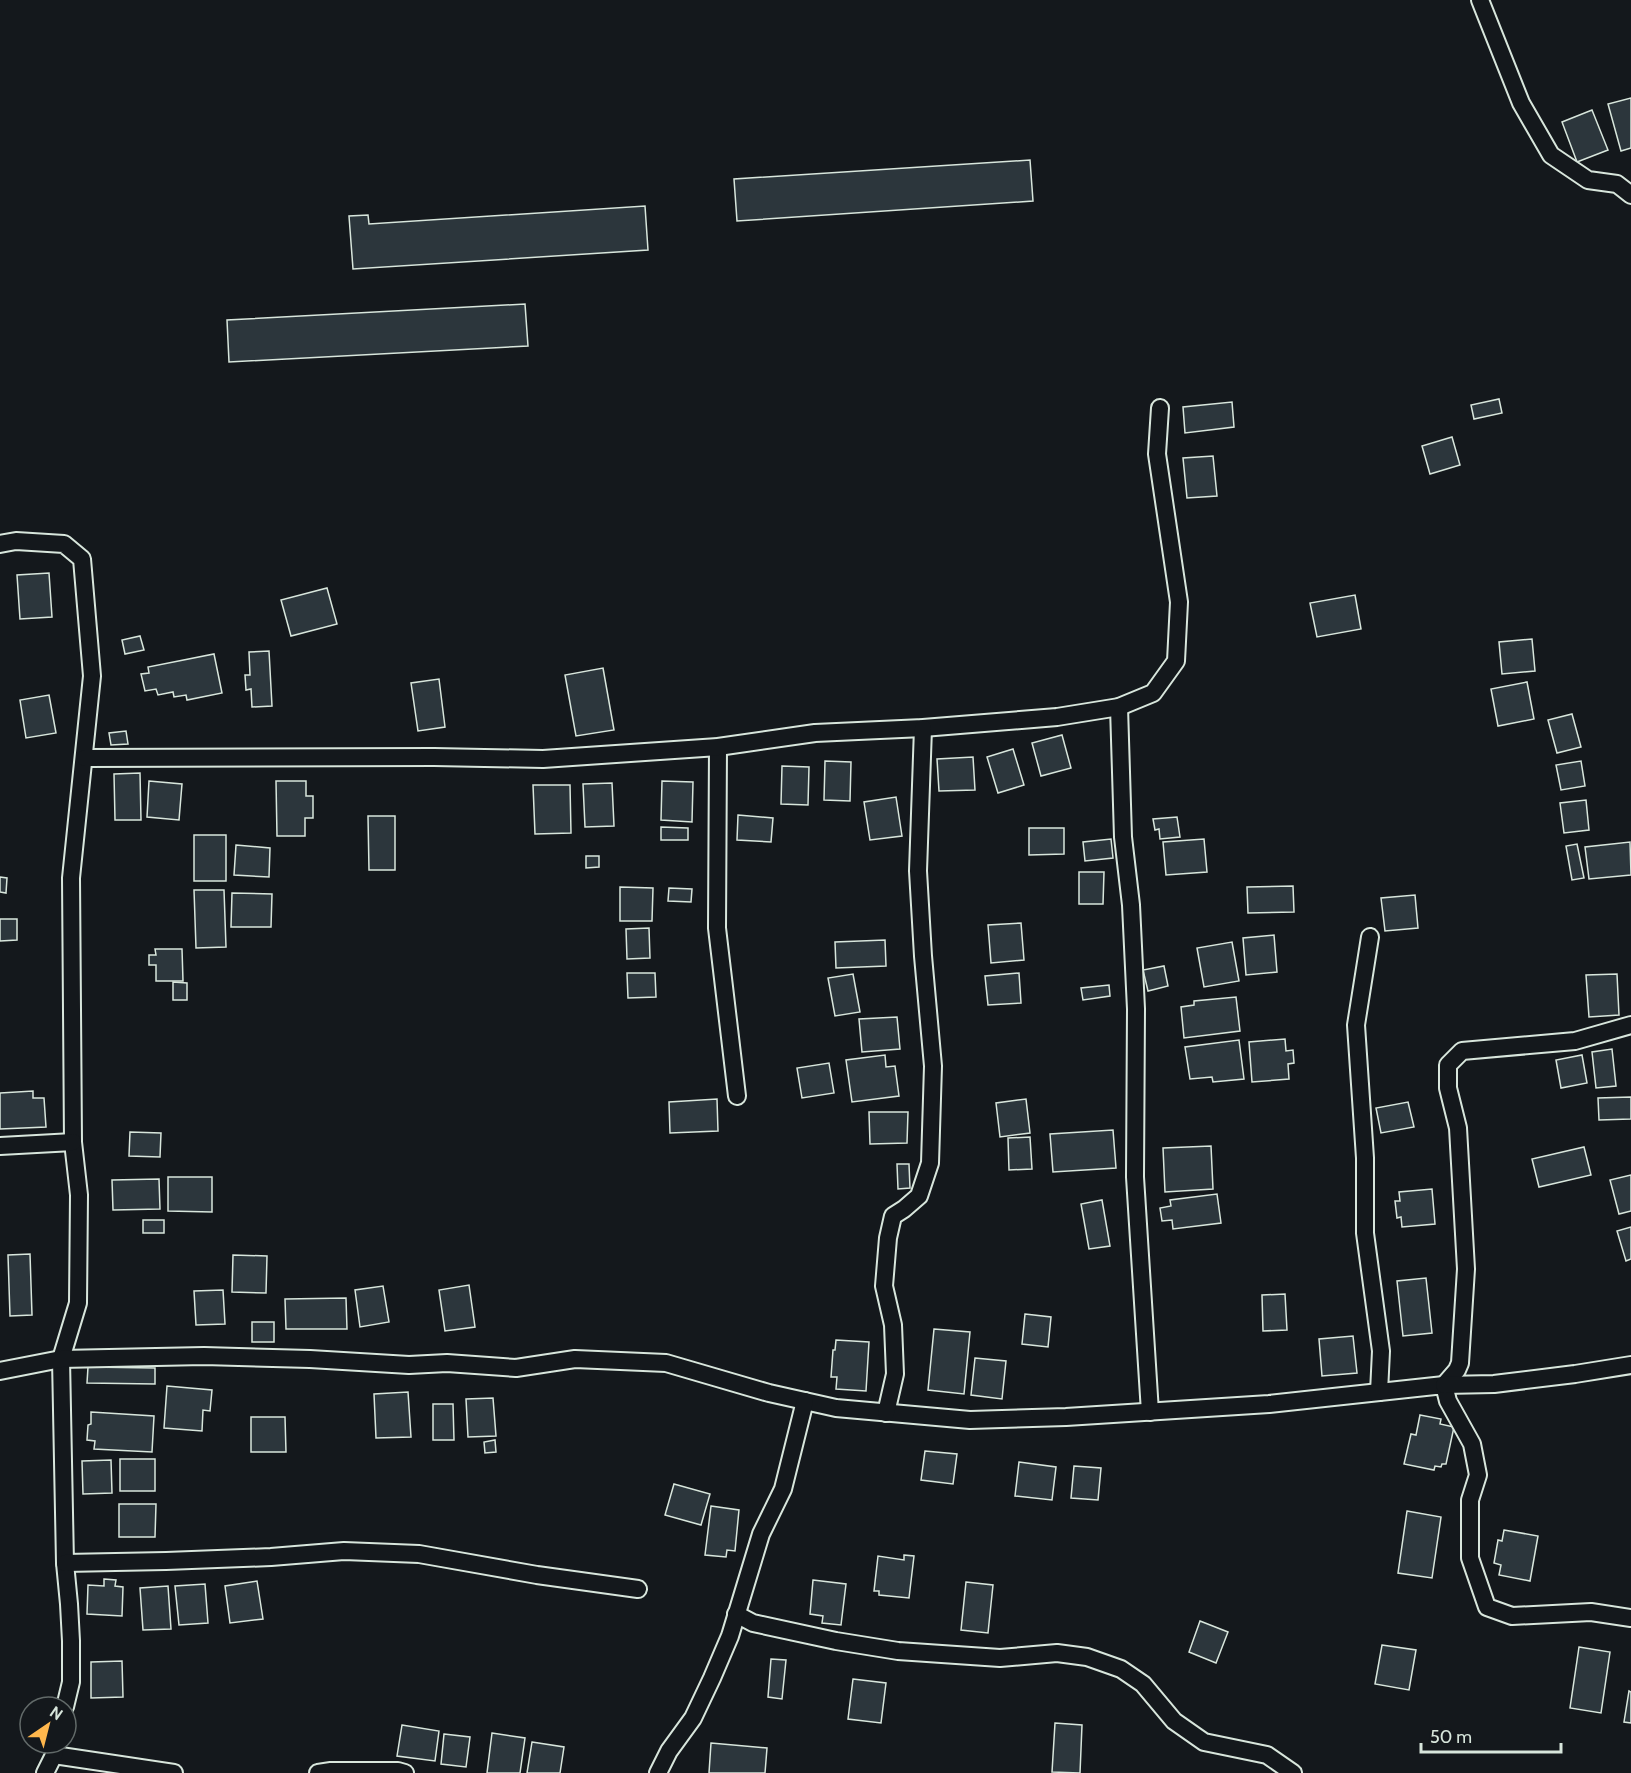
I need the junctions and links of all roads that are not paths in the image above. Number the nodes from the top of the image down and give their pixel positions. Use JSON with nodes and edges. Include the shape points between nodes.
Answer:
{"nodes":[{"id":1,"x":1480,"y":0,"type":"edge"},
{"id":2,"x":1631,"y":195,"type":"edge"},
{"id":3,"x":1160,"y":408,"type":"dead end"},
{"id":4,"x":0,"y":544,"type":"edge"},
{"id":5,"x":1119,"y":707,"type":"junction"},
{"id":6,"x":923,"y":728,"type":"junction"},
{"id":7,"x":718,"y":747,"type":"junction"},
{"id":8,"x":85,"y":758,"type":"junction"},
{"id":9,"x":1370,"y":937,"type":"dead end"},
{"id":10,"x":1631,"y":1024,"type":"edge"},
{"id":11,"x":737,"y":1096,"type":"dead end"},
{"id":12,"x":73,"y":1142,"type":"junction"},
{"id":13,"x":0,"y":1146,"type":"edge"},
{"id":14,"x":61,"y":1359,"type":"junction"},
{"id":15,"x":1631,"y":1365,"type":"edge"},
{"id":16,"x":0,"y":1371,"type":"edge"},
{"id":17,"x":1444,"y":1385,"type":"junction"},
{"id":18,"x":1378,"y":1392,"type":"junction"},
{"id":19,"x":805,"y":1401,"type":"junction"},
{"id":20,"x":1150,"y":1412,"type":"junction"},
{"id":21,"x":886,"y":1413,"type":"junction"},
{"id":22,"x":65,"y":1563,"type":"junction"},
{"id":23,"x":638,"y":1589,"type":"dead end"},
{"id":24,"x":736,"y":1614,"type":"junction"},
{"id":25,"x":1631,"y":1618,"type":"edge"},
{"id":26,"x":68,"y":1695,"type":"edge"},
{"id":27,"x":78,"y":1754,"type":"edge"},
{"id":28,"x":52,"y":1755,"type":"edge"},
{"id":29,"x":45,"y":1773,"type":"edge"},
{"id":30,"x":174,"y":1773,"type":"edge"},
{"id":31,"x":318,"y":1773,"type":"edge"},
{"id":32,"x":405,"y":1773,"type":"edge"},
{"id":33,"x":658,"y":1773,"type":"edge"},
{"id":34,"x":1293,"y":1773,"type":"edge"}],
"edges":[{"from":1,"to":2,"type":"street","via":[[1521,103],[1551,155],[1588,180],[1617,184]]},
{"from":3,"to":5,"type":"street","via":[[1157,454],[1179,602],[1176,661],[1153,693]]},
{"from":4,"to":8,"type":"street","via":[[64,544],[82,559],[92,676]]},
{"from":5,"to":6,"type":"street","via":[[1057,717]]},
{"from":5,"to":20,"type":"street","via":[[1123,837],[1136,1009],[1136,1177]]},
{"from":6,"to":7,"type":"street","via":[[814,733]]},
{"from":6,"to":21,"type":"street","via":[[918,871],[933,1066],[930,1163],[919,1196],[893,1216],[888,1238],[884,1287],[893,1325],[896,1374]]},
{"from":7,"to":8,"type":"street","via":[[543,759]]},
{"from":7,"to":11,"type":"street","via":[[717,928]]},
{"from":8,"to":12,"type":"street","via":[[71,878]]},
{"from":9,"to":18,"type":"street","via":[[1356,1025],[1365,1158],[1365,1233],[1381,1351]]},
{"from":10,"to":17,"type":"street","via":[[1575,1041],[1462,1051],[1448,1065],[1448,1088],[1458,1128],[1466,1269],[1460,1363]]},
{"from":12,"to":13,"type":"street"},
{"from":12,"to":14,"type":"street","via":[[79,1195],[78,1303]]},
{"from":14,"to":16,"type":"street"},
{"from":14,"to":19,"type":"street","via":[[204,1356],[516,1368],[575,1359],[666,1363]]},
{"from":14,"to":22,"type":"street"},
{"from":15,"to":17,"type":"street","via":[[1494,1384]]},
{"from":17,"to":18,"type":"street"},
{"from":17,"to":25,"type":"street","via":[[1448,1401],[1472,1444],[1478,1475],[1470,1500],[1470,1558],[1487,1607],[1512,1616],[1591,1612]]},
{"from":18,"to":20,"type":"street"},
{"from":19,"to":21,"type":"street"},
{"from":19,"to":24,"type":"street","via":[[783,1489],[761,1534]]},
{"from":20,"to":21,"type":"street","via":[[970,1420]]},
{"from":22,"to":23,"type":"street","via":[[344,1551],[419,1554]]},
{"from":22,"to":26,"type":"street","via":[[71,1641]]},
{"from":24,"to":33,"type":"street","via":[[693,1718]]},
{"from":24,"to":34,"type":"street","via":[[753,1623],[898,1651],[1000,1658],[1057,1653],[1087,1657],[1121,1669],[1143,1684],[1174,1721],[1204,1742],[1267,1755]]},
{"from":27,"to":30,"type":"street"},
{"from":28,"to":29,"type":"street"},
{"from":31,"to":32,"type":"street"}]}
